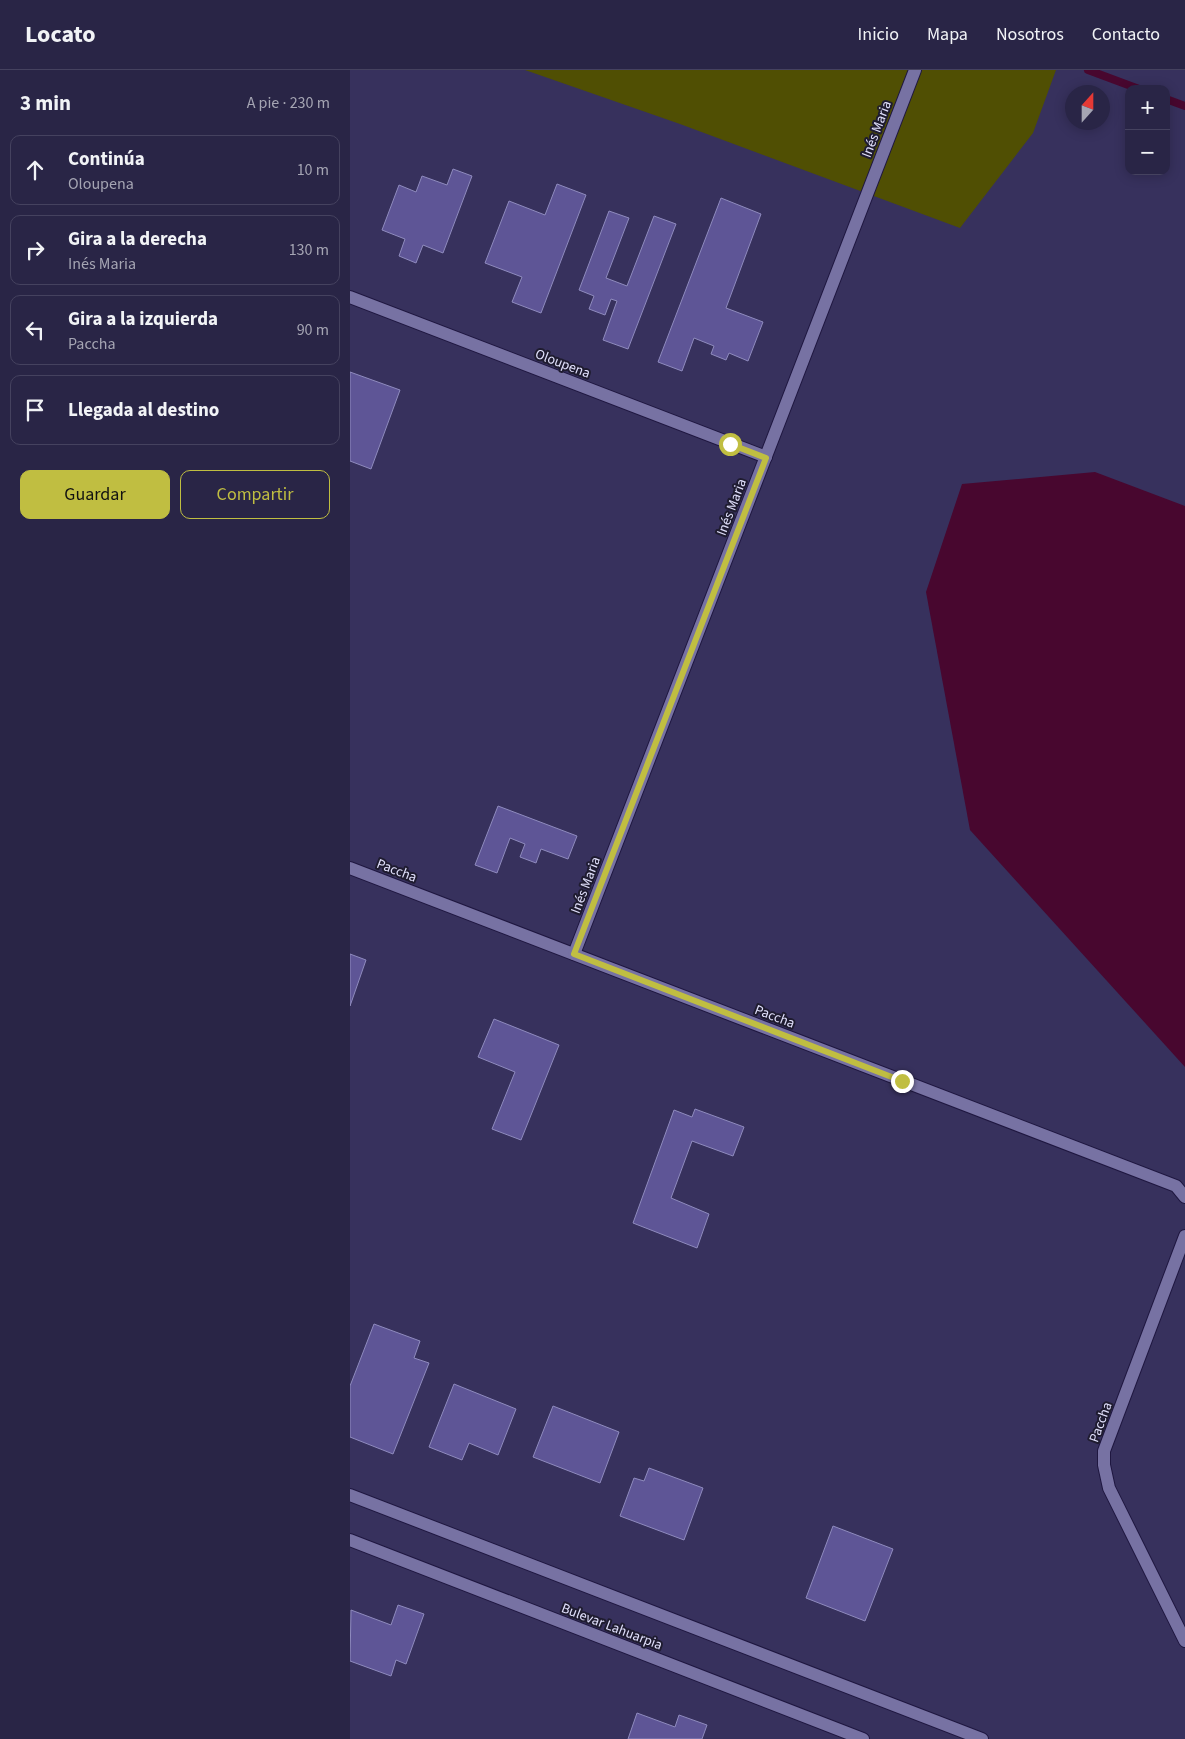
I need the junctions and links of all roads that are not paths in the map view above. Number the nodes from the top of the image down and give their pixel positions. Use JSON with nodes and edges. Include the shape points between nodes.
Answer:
{"nodes":[{"id":1,"x":915,"y":70,"type":"edge"},
{"id":2,"x":350,"y":297,"type":"edge"},
{"id":3,"x":766,"y":458,"type":"junction"},
{"id":4,"x":350,"y":868,"type":"edge"},
{"id":5,"x":574,"y":954,"type":"junction"},
{"id":6,"x":1185,"y":1197,"type":"edge"},
{"id":7,"x":1185,"y":1236,"type":"edge"},
{"id":8,"x":350,"y":1495,"type":"edge"},
{"id":9,"x":350,"y":1540,"type":"edge"},
{"id":10,"x":1185,"y":1641,"type":"edge"},
{"id":11,"x":863,"y":1739,"type":"edge"},
{"id":12,"x":982,"y":1739,"type":"edge"}],
"edges":[{"from":1,"to":3,"type":"street","name":"Inés Maria"},
{"from":2,"to":3,"type":"street","name":"Oloupena"},
{"from":3,"to":5,"type":"street","name":"Inés Maria"},
{"from":4,"to":5,"type":"street","name":"Paccha"},
{"from":5,"to":6,"type":"street","name":"Paccha","via":[[1176,1186]]},
{"from":7,"to":10,"type":"street","name":"Paccha","via":[[1104,1451],[1104,1464],[1109,1488]]},
{"from":8,"to":12,"type":"street"},
{"from":9,"to":11,"type":"street","name":"Bulevar Lahuarpia"}]}
